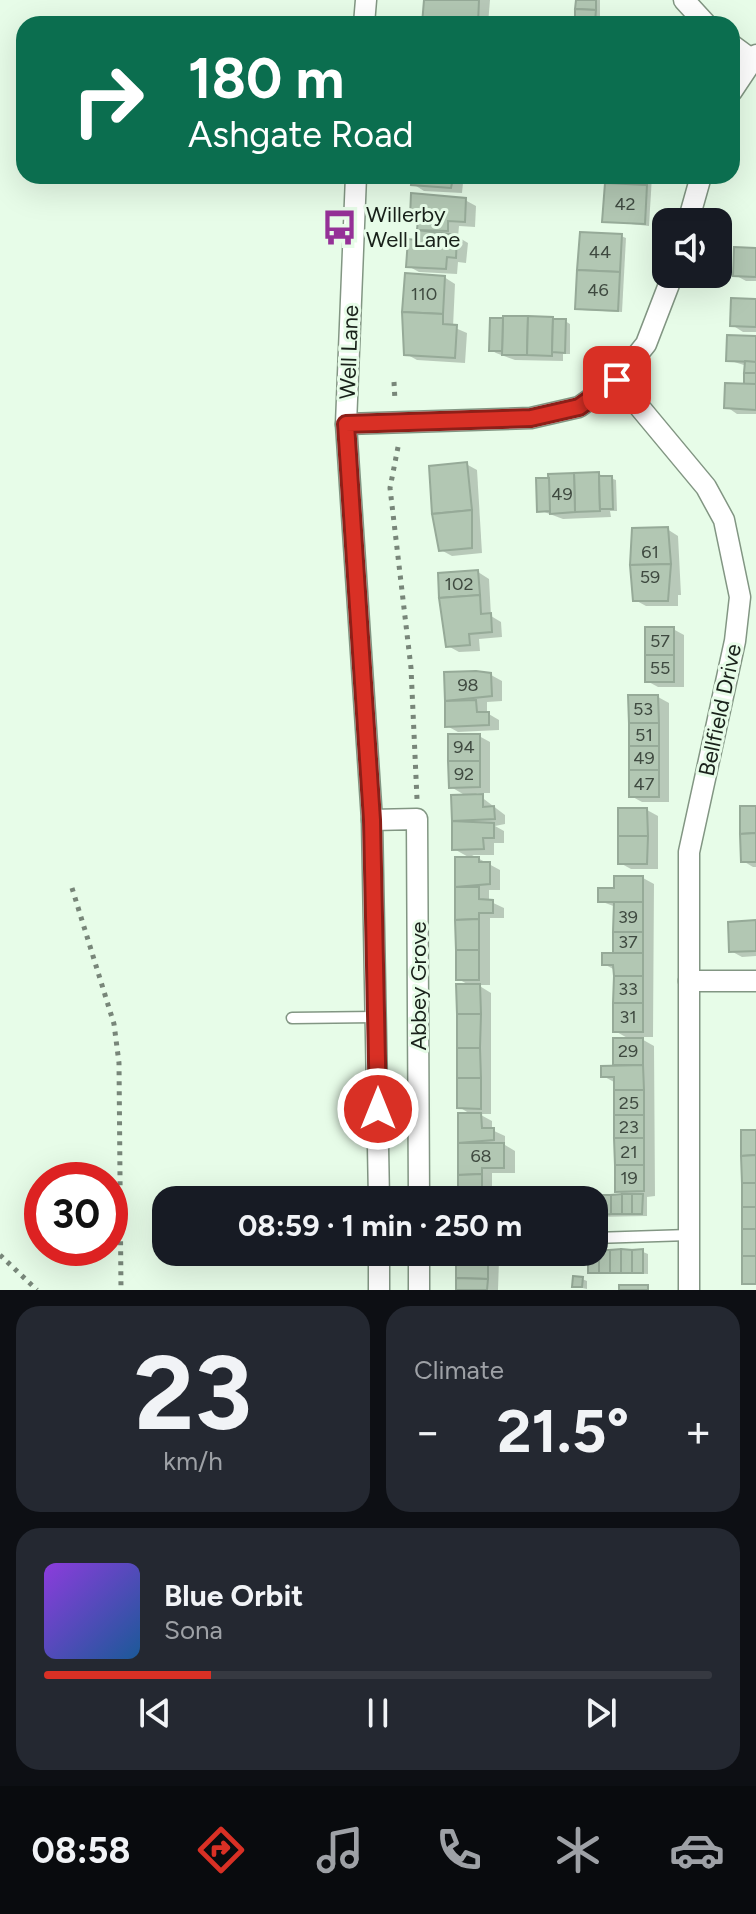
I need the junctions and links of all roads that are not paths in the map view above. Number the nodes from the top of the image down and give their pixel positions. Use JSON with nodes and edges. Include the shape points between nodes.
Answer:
{"nodes":[{"id":1,"x":684,"y":0,"type":"edge"},
{"id":2,"x":699,"y":16,"type":"edge"},
{"id":3,"x":753,"y":57,"type":"edge"},
{"id":4,"x":740,"y":78,"type":"edge"},
{"id":5,"x":356,"y":184,"type":"edge"},
{"id":6,"x":699,"y":184,"type":"edge"},
{"id":7,"x":692,"y":208,"type":"edge"},
{"id":8,"x":668,"y":288,"type":"edge"},
{"id":9,"x":617,"y":380,"type":"junction"},
{"id":10,"x":346,"y":424,"type":"junction"},
{"id":11,"x":372,"y":820,"type":"junction"},
{"id":12,"x":689,"y":981,"type":"junction"},
{"id":13,"x":756,"y":981,"type":"edge"},
{"id":14,"x":378,"y":1017,"type":"junction"},
{"id":15,"x":292,"y":1018,"type":"dead end"},
{"id":16,"x":379,"y":1186,"type":"edge"},
{"id":17,"x":419,"y":1186,"type":"edge"},
{"id":18,"x":689,"y":1235,"type":"junction"},
{"id":19,"x":608,"y":1238,"type":"edge"},
{"id":20,"x":379,"y":1266,"type":"edge"},
{"id":21,"x":419,"y":1266,"type":"edge"},
{"id":22,"x":379,"y":1290,"type":"edge"},
{"id":23,"x":419,"y":1290,"type":"edge"},
{"id":24,"x":689,"y":1290,"type":"edge"}],
"edges":[{"from":1,"to":2,"type":"street"},
{"from":3,"to":4,"type":"street"},
{"from":5,"to":10,"type":"street","name":"Well Lane"},
{"from":6,"to":7,"type":"street"},
{"from":8,"to":9,"type":"street","via":[[646,344]]},
{"from":9,"to":10,"type":"street","via":[[579,407],[531,418]]},
{"from":9,"to":12,"type":"street","name":"Bellfield Drive","via":[[706,487],[724,520],[740,597],[689,852]]},
{"from":10,"to":11,"type":"street","name":"Well Lane"},
{"from":11,"to":14,"type":"street","name":"Well Lane"},
{"from":11,"to":17,"type":"street","name":"Abbey Grove","via":[[417,819]]},
{"from":12,"to":13,"type":"street"},
{"from":12,"to":18,"type":"street","name":"Bellfield Drive"},
{"from":14,"to":15,"type":"lane"},
{"from":14,"to":16,"type":"street","name":"Well Lane"},
{"from":18,"to":19,"type":"lane"},
{"from":18,"to":24,"type":"street","name":"Bellfield Drive"},
{"from":20,"to":22,"type":"street"},
{"from":21,"to":23,"type":"street"}]}
